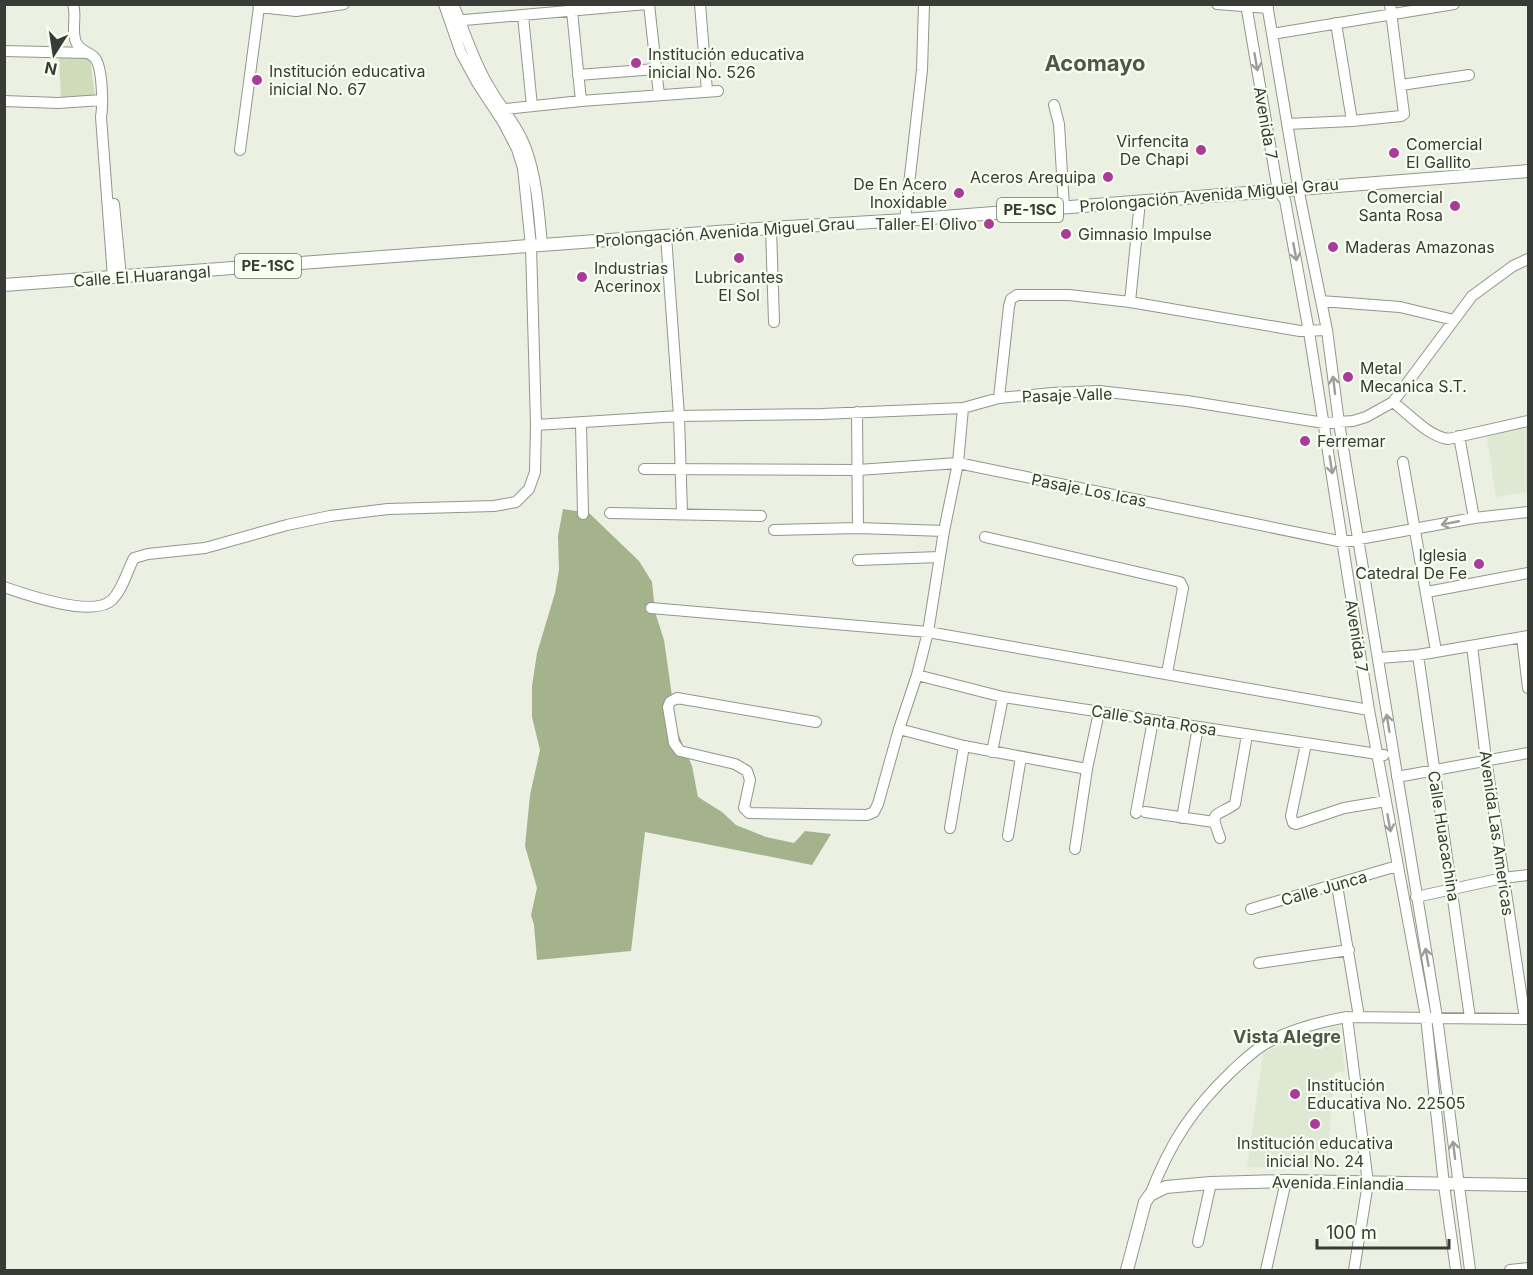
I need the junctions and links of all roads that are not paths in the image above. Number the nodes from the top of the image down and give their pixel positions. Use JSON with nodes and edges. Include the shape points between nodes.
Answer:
{"nodes":[{"id":1,"x":73,"y":4,"type":"edge"},
{"id":2,"x":344,"y":4,"type":"edge"},
{"id":3,"x":444,"y":4,"type":"edge"},
{"id":4,"x":453,"y":4,"type":"edge"},
{"id":5,"x":648,"y":4,"type":"edge"},
{"id":6,"x":700,"y":4,"type":"edge"},
{"id":7,"x":924,"y":4,"type":"edge"},
{"id":8,"x":1217,"y":4,"type":"edge"},
{"id":9,"x":1454,"y":4,"type":"edge"},
{"id":10,"x":259,"y":6,"type":"edge"},
{"id":11,"x":1247,"y":6,"type":"edge"},
{"id":12,"x":1267,"y":6,"type":"edge"},
{"id":13,"x":1391,"y":10,"type":"edge"},
{"id":14,"x":572,"y":11,"type":"junction"},
{"id":15,"x":523,"y":16,"type":"junction"},
{"id":16,"x":454,"y":20,"type":"junction"},
{"id":17,"x":1336,"y":23,"type":"junction"},
{"id":18,"x":1272,"y":34,"type":"junction"},
{"id":19,"x":4,"y":51,"type":"edge"},
{"id":20,"x":88,"y":53,"type":"junction"},
{"id":21,"x":656,"y":69,"type":"junction"},
{"id":22,"x":578,"y":75,"type":"junction"},
{"id":23,"x":1469,"y":75,"type":"dead end"},
{"id":24,"x":1401,"y":85,"type":"junction"},
{"id":25,"x":659,"y":95,"type":"junction"},
{"id":26,"x":581,"y":100,"type":"junction"},
{"id":27,"x":4,"y":101,"type":"edge"},
{"id":28,"x":102,"y":105,"type":"junction"},
{"id":29,"x":1054,"y":105,"type":"dead end"},
{"id":30,"x":532,"y":106,"type":"junction"},
{"id":31,"x":499,"y":109,"type":"junction"},
{"id":32,"x":1352,"y":121,"type":"junction"},
{"id":33,"x":1287,"y":124,"type":"junction"},
{"id":34,"x":240,"y":150,"type":"dead end"},
{"id":35,"x":1528,"y":171,"type":"edge"},
{"id":36,"x":1298,"y":188,"type":"junction"},
{"id":37,"x":1278,"y":191,"type":"junction"},
{"id":38,"x":1140,"y":201,"type":"junction"},
{"id":39,"x":1064,"y":207,"type":"junction"},
{"id":40,"x":905,"y":220,"type":"junction"},
{"id":41,"x":771,"y":228,"type":"junction"},
{"id":42,"x":666,"y":236,"type":"junction"},
{"id":43,"x":537,"y":245,"type":"junction"},
{"id":44,"x":1528,"y":259,"type":"edge"},
{"id":45,"x":117,"y":277,"type":"junction"},
{"id":46,"x":4,"y":285,"type":"edge"},
{"id":47,"x":1321,"y":301,"type":"junction"},
{"id":48,"x":1130,"y":302,"type":"junction"},
{"id":49,"x":1454,"y":320,"type":"junction"},
{"id":50,"x":774,"y":322,"type":"dead end"},
{"id":51,"x":1327,"y":330,"type":"junction"},
{"id":52,"x":1309,"y":332,"type":"junction"},
{"id":53,"x":999,"y":398,"type":"junction"},
{"id":54,"x":1393,"y":402,"type":"junction"},
{"id":55,"x":963,"y":408,"type":"junction"},
{"id":56,"x":857,"y":412,"type":"junction"},
{"id":57,"x":679,"y":416,"type":"junction"},
{"id":58,"x":1528,"y":421,"type":"edge"},
{"id":59,"x":581,"y":423,"type":"junction"},
{"id":60,"x":1324,"y":423,"type":"junction"},
{"id":61,"x":1339,"y":423,"type":"junction"},
{"id":62,"x":536,"y":425,"type":"junction"},
{"id":63,"x":1459,"y":436,"type":"junction"},
{"id":64,"x":1403,"y":462,"type":"dead end"},
{"id":65,"x":958,"y":464,"type":"junction"},
{"id":66,"x":681,"y":468,"type":"junction"},
{"id":67,"x":644,"y":469,"type":"dead end"},
{"id":68,"x":858,"y":470,"type":"junction"},
{"id":69,"x":1528,"y":512,"type":"edge"},
{"id":70,"x":610,"y":513,"type":"dead end"},
{"id":71,"x":682,"y":513,"type":"junction"},
{"id":72,"x":583,"y":514,"type":"dead end"},
{"id":73,"x":761,"y":516,"type":"dead end"},
{"id":74,"x":1474,"y":518,"type":"junction"},
{"id":75,"x":858,"y":528,"type":"junction"},
{"id":76,"x":774,"y":530,"type":"dead end"},
{"id":77,"x":1414,"y":530,"type":"junction"},
{"id":78,"x":944,"y":531,"type":"junction"},
{"id":79,"x":985,"y":537,"type":"dead end"},
{"id":80,"x":1360,"y":539,"type":"junction"},
{"id":81,"x":1343,"y":542,"type":"junction"},
{"id":82,"x":939,"y":557,"type":"junction"},
{"id":83,"x":858,"y":560,"type":"dead end"},
{"id":84,"x":1528,"y":573,"type":"edge"},
{"id":85,"x":4,"y":587,"type":"edge"},
{"id":86,"x":1427,"y":592,"type":"junction"},
{"id":87,"x":651,"y":608,"type":"dead end"},
{"id":88,"x":927,"y":632,"type":"junction"},
{"id":89,"x":1525,"y":636,"type":"edge"},
{"id":90,"x":1472,"y":646,"type":"junction"},
{"id":91,"x":1436,"y":651,"type":"junction"},
{"id":92,"x":1418,"y":655,"type":"junction"},
{"id":93,"x":1379,"y":658,"type":"junction"},
{"id":94,"x":1167,"y":673,"type":"junction"},
{"id":95,"x":917,"y":675,"type":"junction"},
{"id":96,"x":1528,"y":688,"type":"edge"},
{"id":97,"x":1003,"y":697,"type":"junction"},
{"id":98,"x":1369,"y":710,"type":"junction"},
{"id":99,"x":1099,"y":712,"type":"junction"},
{"id":100,"x":1153,"y":720,"type":"junction"},
{"id":101,"x":816,"y":722,"type":"dead end"},
{"id":102,"x":1198,"y":727,"type":"junction"},
{"id":103,"x":899,"y":729,"type":"junction"},
{"id":104,"x":1247,"y":735,"type":"junction"},
{"id":105,"x":1306,"y":744,"type":"junction"},
{"id":106,"x":964,"y":746,"type":"junction"},
{"id":107,"x":992,"y":752,"type":"junction"},
{"id":108,"x":1528,"y":753,"type":"edge"},
{"id":109,"x":1378,"y":755,"type":"junction"},
{"id":110,"x":1394,"y":755,"type":"junction"},
{"id":111,"x":1021,"y":757,"type":"junction"},
{"id":112,"x":1486,"y":759,"type":"junction"},
{"id":113,"x":1434,"y":769,"type":"junction"},
{"id":114,"x":1087,"y":770,"type":"junction"},
{"id":115,"x":1397,"y":777,"type":"junction"},
{"id":116,"x":1386,"y":801,"type":"junction"},
{"id":117,"x":1182,"y":818,"type":"junction"},
{"id":118,"x":1214,"y":822,"type":"junction"},
{"id":119,"x":950,"y":828,"type":"dead end"},
{"id":120,"x":1008,"y":836,"type":"dead end"},
{"id":121,"x":1220,"y":838,"type":"dead end"},
{"id":122,"x":1075,"y":849,"type":"dead end"},
{"id":123,"x":1396,"y":866,"type":"junction"},
{"id":124,"x":1528,"y":875,"type":"edge"},
{"id":125,"x":1503,"y":878,"type":"junction"},
{"id":126,"x":1337,"y":885,"type":"junction"},
{"id":127,"x":1452,"y":890,"type":"junction"},
{"id":128,"x":1416,"y":897,"type":"junction"},
{"id":129,"x":1251,"y":909,"type":"dead end"},
{"id":130,"x":1349,"y":950,"type":"junction"},
{"id":131,"x":1259,"y":963,"type":"dead end"},
{"id":132,"x":1347,"y":1017,"type":"junction"},
{"id":133,"x":1359,"y":1017,"type":"junction"},
{"id":134,"x":1432,"y":1017,"type":"junction"},
{"id":135,"x":1470,"y":1018,"type":"junction"},
{"id":136,"x":1527,"y":1019,"type":"edge"},
{"id":137,"x":1286,"y":1182,"type":"junction"},
{"id":138,"x":1211,"y":1183,"type":"junction"},
{"id":139,"x":1368,"y":1183,"type":"junction"},
{"id":140,"x":1444,"y":1185,"type":"junction"},
{"id":141,"x":1459,"y":1185,"type":"junction"},
{"id":142,"x":1528,"y":1185,"type":"edge"},
{"id":143,"x":1150,"y":1195,"type":"junction"},
{"id":144,"x":1198,"y":1242,"type":"dead end"},
{"id":145,"x":1528,"y":1268,"type":"edge"},
{"id":146,"x":1127,"y":1270,"type":"edge"},
{"id":147,"x":1266,"y":1270,"type":"edge"},
{"id":148,"x":1354,"y":1270,"type":"edge"},
{"id":149,"x":1456,"y":1270,"type":"edge"},
{"id":150,"x":1470,"y":1270,"type":"edge"},
{"id":151,"x":1510,"y":1270,"type":"edge"}],
"edges":[{"from":1,"to":20,"type":"street","via":[[75,40]]},
{"from":2,"to":10,"type":"street","via":[[296,11]]},
{"from":3,"to":16,"type":"street"},
{"from":4,"to":16,"type":"street"},
{"from":5,"to":14,"type":"street"},
{"from":5,"to":21,"type":"street"},
{"from":6,"to":25,"type":"street","via":[[713,91]]},
{"from":7,"to":40,"type":"street","via":[[922,70]]},
{"from":8,"to":11,"type":"street"},
{"from":9,"to":13,"type":"street"},
{"from":10,"to":34,"type":"street"},
{"from":11,"to":12,"type":"street"},
{"from":11,"to":37,"type":"street","name":"Avenida 7","one_way":true},
{"from":12,"to":18,"type":"street","name":"Avenida 7"},
{"from":13,"to":17,"type":"street"},
{"from":13,"to":24,"type":"street"},
{"from":14,"to":15,"type":"street"},
{"from":14,"to":22,"type":"street"},
{"from":15,"to":16,"type":"street"},
{"from":15,"to":30,"type":"street"},
{"from":16,"to":31,"type":"street","via":[[461,53],[478,84]]},
{"from":17,"to":18,"type":"street"},
{"from":17,"to":32,"type":"street"},
{"from":18,"to":33,"type":"street","name":"Avenida 7"},
{"from":19,"to":20,"type":"street"},
{"from":20,"to":28,"type":"street","via":[[98,64]]},
{"from":21,"to":22,"type":"street"},
{"from":21,"to":25,"type":"street"},
{"from":22,"to":26,"type":"street"},
{"from":23,"to":24,"type":"street"},
{"from":24,"to":32,"type":"street","via":[[1404,114]]},
{"from":25,"to":26,"type":"street"},
{"from":26,"to":30,"type":"street"},
{"from":27,"to":28,"type":"street"},
{"from":28,"to":45,"type":"street","via":[[107,118]]},
{"from":29,"to":39,"type":"street","via":[[1059,124]]},
{"from":30,"to":31,"type":"street"},
{"from":31,"to":43,"type":"street","via":[[523,168]]},
{"from":32,"to":33,"type":"street"},
{"from":33,"to":36,"type":"street","name":"Avenida 7"},
{"from":35,"to":36,"type":"main road","name":"Prolongación Avenida Miguel Grau","number":"PE-1SC"},
{"from":36,"to":37,"type":"main road","name":"Prolongación Avenida Miguel Grau","number":"PE-1SC"},
{"from":36,"to":47,"type":"street","name":"Avenida 7"},
{"from":37,"to":38,"type":"main road","name":"Prolongación Avenida Miguel Grau","number":"PE-1SC"},
{"from":37,"to":52,"type":"street","name":"Avenida 7","one_way":true,"via":[[1285,200]]},
{"from":38,"to":39,"type":"main road","name":"Prolongación Avenida Miguel Grau","number":"PE-1SC"},
{"from":38,"to":48,"type":"street"},
{"from":39,"to":40,"type":"main road","name":"Prolongación Avenida Miguel Grau","number":"PE-1SC"},
{"from":40,"to":41,"type":"main road","name":"Prolongación Avenida Miguel Grau","number":"PE-1SC"},
{"from":41,"to":42,"type":"main road","name":"Prolongación Avenida Miguel Grau","number":"PE-1SC"},
{"from":41,"to":50,"type":"street"},
{"from":42,"to":43,"type":"main road","name":"Prolongación Avenida Miguel Grau","number":"PE-1SC"},
{"from":42,"to":57,"type":"street"},
{"from":43,"to":45,"type":"main road","name":"Calle El Huarangal","number":"PE-1SC"},
{"from":43,"to":62,"type":"street"},
{"from":44,"to":49,"type":"street","name":"Pasaje Valle","via":[[1472,297]]},
{"from":45,"to":46,"type":"main road","name":"Calle El Huarangal","number":"PE-1SC"},
{"from":47,"to":49,"type":"street","via":[[1400,307]]},
{"from":47,"to":51,"type":"street","name":"Avenida 7"},
{"from":48,"to":52,"type":"street"},
{"from":48,"to":53,"type":"street","via":[[1069,296],[1014,297],[1009,306]]},
{"from":49,"to":54,"type":"street","name":"Pasaje Valle"},
{"from":51,"to":52,"type":"street"},
{"from":61,"to":51,"type":"street","name":"Avenida 7","one_way":true},
{"from":52,"to":60,"type":"street","name":"Avenida 7"},
{"from":53,"to":55,"type":"street","name":"Pasaje Valle"},
{"from":53,"to":60,"type":"street","name":"Pasaje Valle","via":[[1099,392],[1187,401]]},
{"from":54,"to":61,"type":"street","name":"Pasaje Valle","via":[[1366,417]]},
{"from":54,"to":63,"type":"street","via":[[1436,435],[1448,439]]},
{"from":55,"to":56,"type":"street","name":"Pasaje Valle"},
{"from":55,"to":65,"type":"street"},
{"from":56,"to":57,"type":"street","name":"Pasaje Valle"},
{"from":56,"to":68,"type":"street"},
{"from":57,"to":59,"type":"street","name":"Pasaje Valle"},
{"from":57,"to":66,"type":"street"},
{"from":58,"to":63,"type":"street"},
{"from":59,"to":62,"type":"street","name":"Pasaje Valle"},
{"from":59,"to":72,"type":"street"},
{"from":60,"to":61,"type":"street","name":"Pasaje Valle"},
{"from":60,"to":81,"type":"street","name":"Avenida 7","one_way":true},
{"from":61,"to":80,"type":"street","name":"Avenida 7"},
{"from":62,"to":85,"type":"street","via":[[535,472],[529,489],[516,502],[330,516],[205,548],[148,554],[134,558],[115,596],[98,606],[37,598]]},
{"from":63,"to":74,"type":"street"},
{"from":64,"to":77,"type":"street"},
{"from":65,"to":68,"type":"street","name":"Pasaje Los Icas"},
{"from":65,"to":78,"type":"street"},
{"from":65,"to":81,"type":"street","name":"Pasaje Los Icas"},
{"from":66,"to":67,"type":"street","name":"Pasaje Los Icas"},
{"from":66,"to":68,"type":"street","name":"Pasaje Los Icas"},
{"from":66,"to":71,"type":"street"},
{"from":68,"to":75,"type":"street"},
{"from":69,"to":74,"type":"street","name":"Pasaje Los Icas"},
{"from":70,"to":71,"type":"street"},
{"from":71,"to":73,"type":"street"},
{"from":74,"to":77,"type":"street","name":"Pasaje Los Icas","one_way":true},
{"from":75,"to":76,"type":"street"},
{"from":75,"to":78,"type":"street"},
{"from":77,"to":80,"type":"street","name":"Pasaje Los Icas"},
{"from":77,"to":86,"type":"street"},
{"from":78,"to":82,"type":"street"},
{"from":79,"to":94,"type":"street","via":[[1180,582],[1183,588]]},
{"from":80,"to":81,"type":"street","name":"Pasaje Los Icas"},
{"from":80,"to":93,"type":"street","name":"Avenida 7"},
{"from":81,"to":98,"type":"street","name":"Avenida 7"},
{"from":82,"to":83,"type":"street"},
{"from":82,"to":88,"type":"street"},
{"from":84,"to":86,"type":"street"},
{"from":86,"to":91,"type":"street"},
{"from":87,"to":88,"type":"street"},
{"from":88,"to":94,"type":"street"},
{"from":88,"to":95,"type":"street"},
{"from":89,"to":90,"type":"street"},
{"from":89,"to":96,"type":"street"},
{"from":90,"to":91,"type":"street"},
{"from":90,"to":112,"type":"street","name":"Avenida Las Americas"},
{"from":91,"to":92,"type":"street"},
{"from":92,"to":93,"type":"street"},
{"from":92,"to":113,"type":"street","name":"Calle Huacachina"},
{"from":110,"to":93,"type":"street","name":"Avenida 7","one_way":true},
{"from":94,"to":98,"type":"street"},
{"from":95,"to":97,"type":"street","name":"Calle Santa Rosa"},
{"from":95,"to":103,"type":"street"},
{"from":97,"to":99,"type":"street","name":"Calle Santa Rosa"},
{"from":97,"to":107,"type":"street"},
{"from":98,"to":109,"type":"street","name":"Avenida 7"},
{"from":99,"to":100,"type":"street","name":"Calle Santa Rosa"},
{"from":99,"to":114,"type":"street"},
{"from":100,"to":102,"type":"street","name":"Calle Santa Rosa"},
{"from":100,"to":117,"type":"street","via":[[1141,812]]},
{"from":101,"to":103,"type":"street","via":[[677,698],[668,707],[674,743],[680,751],[735,764],[747,771],[750,780],[744,808],[749,813],[874,812]]},
{"from":102,"to":104,"type":"street","name":"Calle Santa Rosa"},
{"from":102,"to":117,"type":"street"},
{"from":103,"to":106,"type":"street"},
{"from":104,"to":105,"type":"street","name":"Calle Santa Rosa"},
{"from":104,"to":118,"type":"street","via":[[1236,801],[1218,812]]},
{"from":105,"to":109,"type":"street","name":"Calle Santa Rosa"},
{"from":105,"to":116,"type":"street","via":[[1291,816],[1293,823]]},
{"from":106,"to":107,"type":"street"},
{"from":106,"to":119,"type":"street"},
{"from":107,"to":111,"type":"street"},
{"from":108,"to":112,"type":"street"},
{"from":109,"to":110,"type":"street","name":"Calle Santa Rosa"},
{"from":109,"to":116,"type":"street","name":"Avenida 7"},
{"from":110,"to":115,"type":"street","name":"Avenida 7"},
{"from":111,"to":114,"type":"street"},
{"from":111,"to":120,"type":"street"},
{"from":112,"to":113,"type":"street"},
{"from":112,"to":125,"type":"street","name":"Avenida Las Americas"},
{"from":113,"to":115,"type":"street"},
{"from":113,"to":127,"type":"street","name":"Calle Huacachina"},
{"from":114,"to":122,"type":"street"},
{"from":115,"to":128,"type":"street","name":"Avenida 7"},
{"from":116,"to":123,"type":"street","name":"Avenida 7","one_way":true},
{"from":117,"to":118,"type":"street"},
{"from":118,"to":121,"type":"street"},
{"from":123,"to":126,"type":"street","name":"Calle Junca"},
{"from":123,"to":134,"type":"street","name":"Avenida 7"},
{"from":124,"to":125,"type":"street"},
{"from":125,"to":127,"type":"street"},
{"from":125,"to":136,"type":"street","name":"Avenida Las Americas"},
{"from":126,"to":129,"type":"street","name":"Calle Junca"},
{"from":126,"to":130,"type":"street"},
{"from":127,"to":128,"type":"street"},
{"from":127,"to":135,"type":"street","name":"Calle Huacachina"},
{"from":134,"to":128,"type":"street","name":"Avenida 7","one_way":true},
{"from":130,"to":131,"type":"street"},
{"from":130,"to":133,"type":"street"},
{"from":132,"to":133,"type":"street"},
{"from":132,"to":139,"type":"street"},
{"from":132,"to":143,"type":"street","via":[[1291,1032],[1250,1055],[1195,1110],[1164,1159]]},
{"from":133,"to":134,"type":"street"},
{"from":134,"to":135,"type":"street"},
{"from":134,"to":140,"type":"street","name":"Avenida 7"},
{"from":141,"to":134,"type":"street","name":"Avenida 7","one_way":true},
{"from":135,"to":136,"type":"street"},
{"from":137,"to":138,"type":"main road","name":"Avenida Finlandia"},
{"from":137,"to":139,"type":"main road","name":"Avenida Finlandia"},
{"from":137,"to":147,"type":"street"},
{"from":138,"to":143,"type":"main road","name":"Avenida Finlandia","via":[[1166,1187]]},
{"from":138,"to":144,"type":"street"},
{"from":139,"to":140,"type":"main road","name":"Avenida Finlandia"},
{"from":139,"to":148,"type":"street"},
{"from":140,"to":141,"type":"main road","name":"Avenida Finlandia"},
{"from":140,"to":149,"type":"street","name":"Avenida 7"},
{"from":141,"to":142,"type":"main road","name":"Avenida Finlandia"},
{"from":141,"to":150,"type":"street","name":"Avenida 7"},
{"from":143,"to":146,"type":"main road","via":[[1139,1218]]},
{"from":145,"to":151,"type":"street"}]}
